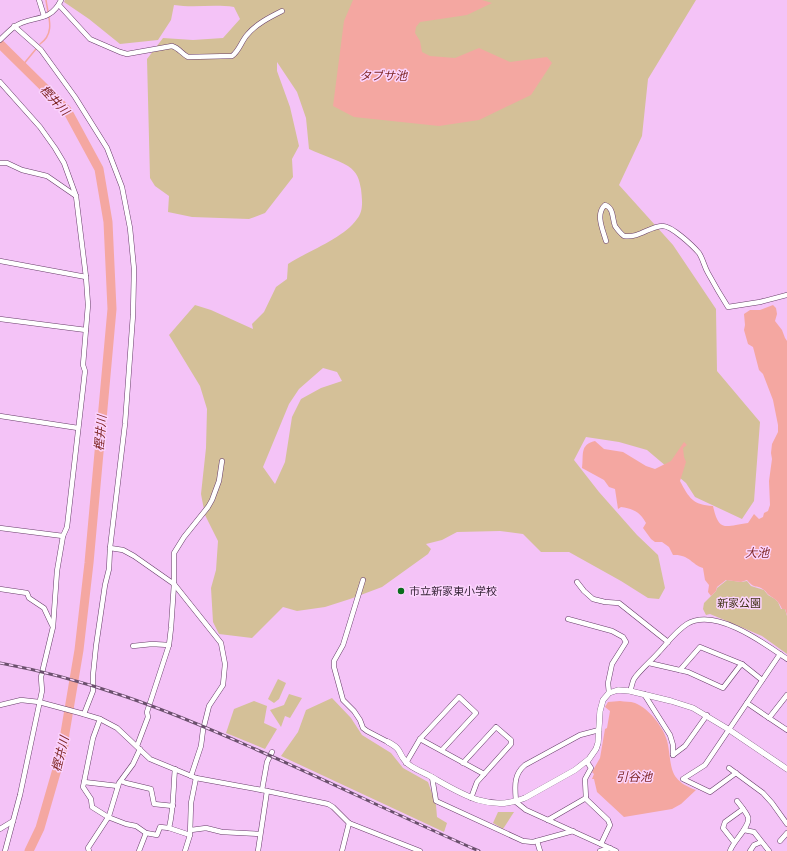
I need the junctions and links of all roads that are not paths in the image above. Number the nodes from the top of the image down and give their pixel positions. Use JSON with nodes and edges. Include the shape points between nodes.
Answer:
{"nodes":[{"id":1,"x":39,"y":0,"type":"edge"},
{"id":2,"x":61,"y":0,"type":"edge"},
{"id":3,"x":59,"y":5,"type":"junction"},
{"id":4,"x":282,"y":11,"type":"dead end"},
{"id":5,"x":47,"y":15,"type":"junction"},
{"id":6,"x":14,"y":26,"type":"junction"},
{"id":7,"x":0,"y":40,"type":"edge"},
{"id":8,"x":0,"y":82,"type":"edge"},
{"id":9,"x":0,"y":163,"type":"edge"},
{"id":10,"x":76,"y":196,"type":"junction"},
{"id":11,"x":606,"y":241,"type":"dead end"},
{"id":12,"x":0,"y":261,"type":"edge"},
{"id":13,"x":86,"y":277,"type":"junction"},
{"id":14,"x":787,"y":295,"type":"edge"},
{"id":15,"x":0,"y":318,"type":"edge"},
{"id":16,"x":86,"y":330,"type":"junction"},
{"id":17,"x":0,"y":416,"type":"edge"},
{"id":18,"x":78,"y":428,"type":"junction"},
{"id":19,"x":222,"y":461,"type":"dead end"},
{"id":20,"x":0,"y":528,"type":"edge"},
{"id":21,"x":63,"y":536,"type":"junction"},
{"id":22,"x":110,"y":548,"type":"junction"},
{"id":23,"x":363,"y":580,"type":"dead end"},
{"id":24,"x":577,"y":582,"type":"dead end"},
{"id":25,"x":174,"y":584,"type":"junction"},
{"id":26,"x":0,"y":589,"type":"edge"},
{"id":27,"x":568,"y":619,"type":"dead end"},
{"id":28,"x":53,"y":627,"type":"junction"},
{"id":29,"x":668,"y":642,"type":"junction"},
{"id":30,"x":169,"y":645,"type":"junction"},
{"id":31,"x":133,"y":646,"type":"dead end"},
{"id":32,"x":780,"y":654,"type":"junction"},
{"id":33,"x":787,"y":659,"type":"edge"},
{"id":34,"x":649,"y":663,"type":"junction"},
{"id":35,"x":742,"y":664,"type":"junction"},
{"id":36,"x":680,"y":670,"type":"junction"},
{"id":37,"x":762,"y":680,"type":"junction"},
{"id":38,"x":630,"y":691,"type":"junction"},
{"id":39,"x":609,"y":693,"type":"junction"},
{"id":40,"x":644,"y":694,"type":"junction"},
{"id":41,"x":787,"y":694,"type":"edge"},
{"id":42,"x":41,"y":702,"type":"junction"},
{"id":43,"x":747,"y":703,"type":"junction"},
{"id":44,"x":0,"y":705,"type":"edge"},
{"id":45,"x":82,"y":713,"type":"junction"},
{"id":46,"x":707,"y":715,"type":"junction"},
{"id":47,"x":769,"y":718,"type":"junction"},
{"id":48,"x":100,"y":719,"type":"junction"},
{"id":49,"x":728,"y":729,"type":"junction"},
{"id":50,"x":599,"y":730,"type":"junction"},
{"id":51,"x":787,"y":730,"type":"edge"},
{"id":52,"x":420,"y":739,"type":"junction"},
{"id":53,"x":388,"y":742,"type":"joint"},
{"id":54,"x":138,"y":747,"type":"junction"},
{"id":55,"x":442,"y":750,"type":"junction"},
{"id":56,"x":272,"y":752,"type":"dead end"},
{"id":57,"x":587,"y":762,"type":"junction"},
{"id":58,"x":406,"y":763,"type":"junction"},
{"id":59,"x":463,"y":763,"type":"junction"},
{"id":60,"x":175,"y":768,"type":"junction"},
{"id":61,"x":728,"y":768,"type":"dead end"},
{"id":62,"x":787,"y":769,"type":"edge"},
{"id":63,"x":736,"y":773,"type":"junction"},
{"id":64,"x":484,"y":774,"type":"junction"},
{"id":65,"x":194,"y":777,"type":"junction"},
{"id":66,"x":432,"y":777,"type":"junction"},
{"id":67,"x":84,"y":782,"type":"junction"},
{"id":68,"x":119,"y":783,"type":"junction"},
{"id":69,"x":264,"y":790,"type":"junction"},
{"id":70,"x":471,"y":798,"type":"junction"},
{"id":71,"x":586,"y":798,"type":"junction"},
{"id":72,"x":737,"y":801,"type":"dead end"},
{"id":73,"x":516,"y":802,"type":"junction"},
{"id":74,"x":173,"y":806,"type":"junction"},
{"id":75,"x":743,"y":809,"type":"junction"},
{"id":76,"x":108,"y":817,"type":"junction"},
{"id":77,"x":548,"y":820,"type":"junction"},
{"id":78,"x":13,"y":821,"type":"junction"},
{"id":79,"x":349,"y":824,"type":"junction"},
{"id":80,"x":787,"y":824,"type":"edge"},
{"id":81,"x":169,"y":828,"type":"junction"},
{"id":82,"x":0,"y":830,"type":"edge"},
{"id":83,"x":744,"y":830,"type":"junction"},
{"id":84,"x":573,"y":831,"type":"junction"},
{"id":85,"x":190,"y":832,"type":"junction"},
{"id":86,"x":146,"y":833,"type":"junction"},
{"id":87,"x":787,"y":833,"type":"edge"},
{"id":88,"x":260,"y":834,"type":"junction"},
{"id":89,"x":537,"y":841,"type":"junction"},
{"id":90,"x":734,"y":842,"type":"junction"},
{"id":91,"x":761,"y":842,"type":"junction"},
{"id":92,"x":780,"y":842,"type":"dead end"},
{"id":93,"x":602,"y":844,"type":"junction"},
{"id":94,"x":610,"y":848,"type":"junction"},
{"id":95,"x":5,"y":851,"type":"edge"},
{"id":96,"x":89,"y":851,"type":"edge"},
{"id":97,"x":139,"y":851,"type":"edge"},
{"id":98,"x":185,"y":851,"type":"edge"},
{"id":99,"x":258,"y":851,"type":"edge"},
{"id":100,"x":342,"y":851,"type":"edge"},
{"id":101,"x":420,"y":851,"type":"edge"},
{"id":102,"x":540,"y":851,"type":"edge"},
{"id":103,"x":600,"y":851,"type":"edge"},
{"id":104,"x":616,"y":851,"type":"edge"},
{"id":105,"x":730,"y":851,"type":"edge"},
{"id":106,"x":750,"y":851,"type":"edge"},
{"id":107,"x":769,"y":851,"type":"edge"}],
"edges":[{"from":1,"to":5,"type":"street"},
{"from":2,"to":3,"type":"street"},
{"from":3,"to":4,"type":"street","via":[[90,39],[120,52],[127,54],[172,46],[188,57],[232,56],[254,28]]},
{"from":3,"to":5,"type":"street"},
{"from":5,"to":6,"type":"street"},
{"from":6,"to":7,"type":"street"},
{"from":6,"to":22,"type":"street","via":[[41,50],[76,97],[106,148],[122,187],[130,228],[134,269],[134,315],[125,424]]},
{"from":8,"to":10,"type":"street","via":[[55,148],[64,163]]},
{"from":9,"to":10,"type":"street","via":[[47,176]]},
{"from":10,"to":13,"type":"street"},
{"from":11,"to":14,"type":"street","via":[[600,215],[602,206],[605,205],[612,211],[615,225],[624,236],[636,236],[664,226],[684,239],[700,254],[728,307]]},
{"from":12,"to":13,"type":"street"},
{"from":13,"to":16,"type":"street"},
{"from":15,"to":16,"type":"street"},
{"from":16,"to":18,"type":"street","via":[[83,365],[85,371]]},
{"from":17,"to":18,"type":"street"},
{"from":18,"to":21,"type":"street","via":[[67,528]]},
{"from":19,"to":25,"type":"street","via":[[219,481],[212,500],[174,553]]},
{"from":20,"to":21,"type":"street"},
{"from":21,"to":28,"type":"street","via":[[57,571]]},
{"from":22,"to":25,"type":"street","via":[[123,550],[134,556]]},
{"from":22,"to":45,"type":"street","via":[[96,646],[93,691]]},
{"from":23,"to":53,"type":"street","via":[[334,667],[343,700],[354,711],[363,728]]},
{"from":24,"to":29,"type":"street","via":[[593,599],[618,603]]},
{"from":25,"to":30,"type":"street"},
{"from":25,"to":65,"type":"street","via":[[221,644],[225,664],[223,686],[209,706]]},
{"from":26,"to":28,"type":"street","via":[[27,593],[44,608]]},
{"from":27,"to":39,"type":"street","via":[[612,631],[623,637],[626,642],[612,664],[608,683]]},
{"from":28,"to":42,"type":"street","via":[[41,677]]},
{"from":29,"to":32,"type":"street","via":[[689,623],[716,620],[747,633]]},
{"from":29,"to":34,"type":"street"},
{"from":30,"to":31,"type":"street"},
{"from":30,"to":54,"type":"street"},
{"from":32,"to":33,"type":"street"},
{"from":32,"to":37,"type":"street"},
{"from":34,"to":36,"type":"street"},
{"from":34,"to":38,"type":"street","via":[[634,679]]},
{"from":35,"to":36,"type":"street","via":[[700,647]]},
{"from":35,"to":36,"type":"street","via":[[723,688]]},
{"from":35,"to":37,"type":"street"},
{"from":37,"to":43,"type":"street"},
{"from":38,"to":39,"type":"street","via":[[618,690]]},
{"from":38,"to":40,"type":"street"},
{"from":39,"to":50,"type":"street","via":[[601,705]]},
{"from":40,"to":46,"type":"street","via":[[682,704]]},
{"from":40,"to":46,"type":"street","via":[[670,735],[673,755],[685,746]]},
{"from":41,"to":47,"type":"street"},
{"from":42,"to":44,"type":"street","via":[[21,700]]},
{"from":42,"to":45,"type":"street"},
{"from":42,"to":78,"type":"street"},
{"from":43,"to":47,"type":"street"},
{"from":43,"to":49,"type":"street"},
{"from":45,"to":48,"type":"street"},
{"from":46,"to":49,"type":"street"},
{"from":47,"to":51,"type":"street"},
{"from":48,"to":54,"type":"street","via":[[117,728]]},
{"from":48,"to":67,"type":"street","via":[[93,738]]},
{"from":49,"to":62,"type":"street"},
{"from":49,"to":63,"type":"street","via":[[704,765],[684,779],[710,792]]},
{"from":50,"to":57,"type":"street","via":[[596,749]]},
{"from":50,"to":73,"type":"street","via":[[580,735],[520,769],[514,786]]},
{"from":52,"to":55,"type":"street"},
{"from":52,"to":55,"type":"street","via":[[459,697],[476,713]]},
{"from":52,"to":58,"type":"street"},
{"from":53,"to":58,"type":"street","via":[[397,747]]},
{"from":54,"to":60,"type":"street","via":[[150,759]]},
{"from":54,"to":68,"type":"street","via":[[133,764]]},
{"from":55,"to":59,"type":"street"},
{"from":56,"to":69,"type":"street","via":[[267,762]]},
{"from":57,"to":71,"type":"street","via":[[591,768],[585,779]]},
{"from":57,"to":73,"type":"street"},
{"from":58,"to":66,"type":"street"},
{"from":59,"to":64,"type":"street"},
{"from":59,"to":64,"type":"street","via":[[496,727],[512,740],[511,744]]},
{"from":60,"to":65,"type":"street"},
{"from":60,"to":74,"type":"street"},
{"from":61,"to":63,"type":"street"},
{"from":63,"to":80,"type":"street","via":[[763,792]]},
{"from":64,"to":70,"type":"street","via":[[477,782]]},
{"from":65,"to":69,"type":"street"},
{"from":65,"to":85,"type":"street"},
{"from":66,"to":70,"type":"street"},
{"from":66,"to":89,"type":"street","via":[[436,800],[523,841]]},
{"from":67,"to":68,"type":"street"},
{"from":67,"to":76,"type":"street","via":[[83,787],[91,799],[92,807]]},
{"from":68,"to":74,"type":"street","via":[[151,789],[154,804]]},
{"from":68,"to":76,"type":"street"},
{"from":69,"to":79,"type":"street","via":[[328,804]]},
{"from":69,"to":88,"type":"street","via":[[266,803]]},
{"from":70,"to":73,"type":"street","via":[[492,803]]},
{"from":71,"to":77,"type":"street"},
{"from":71,"to":93,"type":"street","via":[[610,825]]},
{"from":72,"to":75,"type":"street"},
{"from":73,"to":77,"type":"street","via":[[526,810]]},
{"from":74,"to":81,"type":"street"},
{"from":75,"to":83,"type":"street","via":[[749,820]]},
{"from":75,"to":90,"type":"street","via":[[725,822],[723,828]]},
{"from":76,"to":86,"type":"street","via":[[136,826]]},
{"from":76,"to":96,"type":"street","via":[[88,848]]},
{"from":77,"to":84,"type":"street"},
{"from":78,"to":82,"type":"street"},
{"from":78,"to":95,"type":"street"},
{"from":79,"to":100,"type":"street"},
{"from":79,"to":101,"type":"street"},
{"from":81,"to":85,"type":"street"},
{"from":81,"to":86,"type":"street","via":[[160,827],[157,835]]},
{"from":83,"to":90,"type":"street"},
{"from":83,"to":91,"type":"street","via":[[754,832]]},
{"from":84,"to":89,"type":"street"},
{"from":84,"to":93,"type":"street"},
{"from":85,"to":88,"type":"street","via":[[206,828],[222,832]]},
{"from":85,"to":98,"type":"street"},
{"from":86,"to":97,"type":"street"},
{"from":87,"to":92,"type":"street"},
{"from":88,"to":99,"type":"street"},
{"from":89,"to":102,"type":"street"},
{"from":90,"to":105,"type":"street"},
{"from":91,"to":106,"type":"street","via":[[754,845]]},
{"from":91,"to":107,"type":"street"},
{"from":93,"to":94,"type":"street"},
{"from":94,"to":103,"type":"street"},
{"from":94,"to":104,"type":"street"}]}
